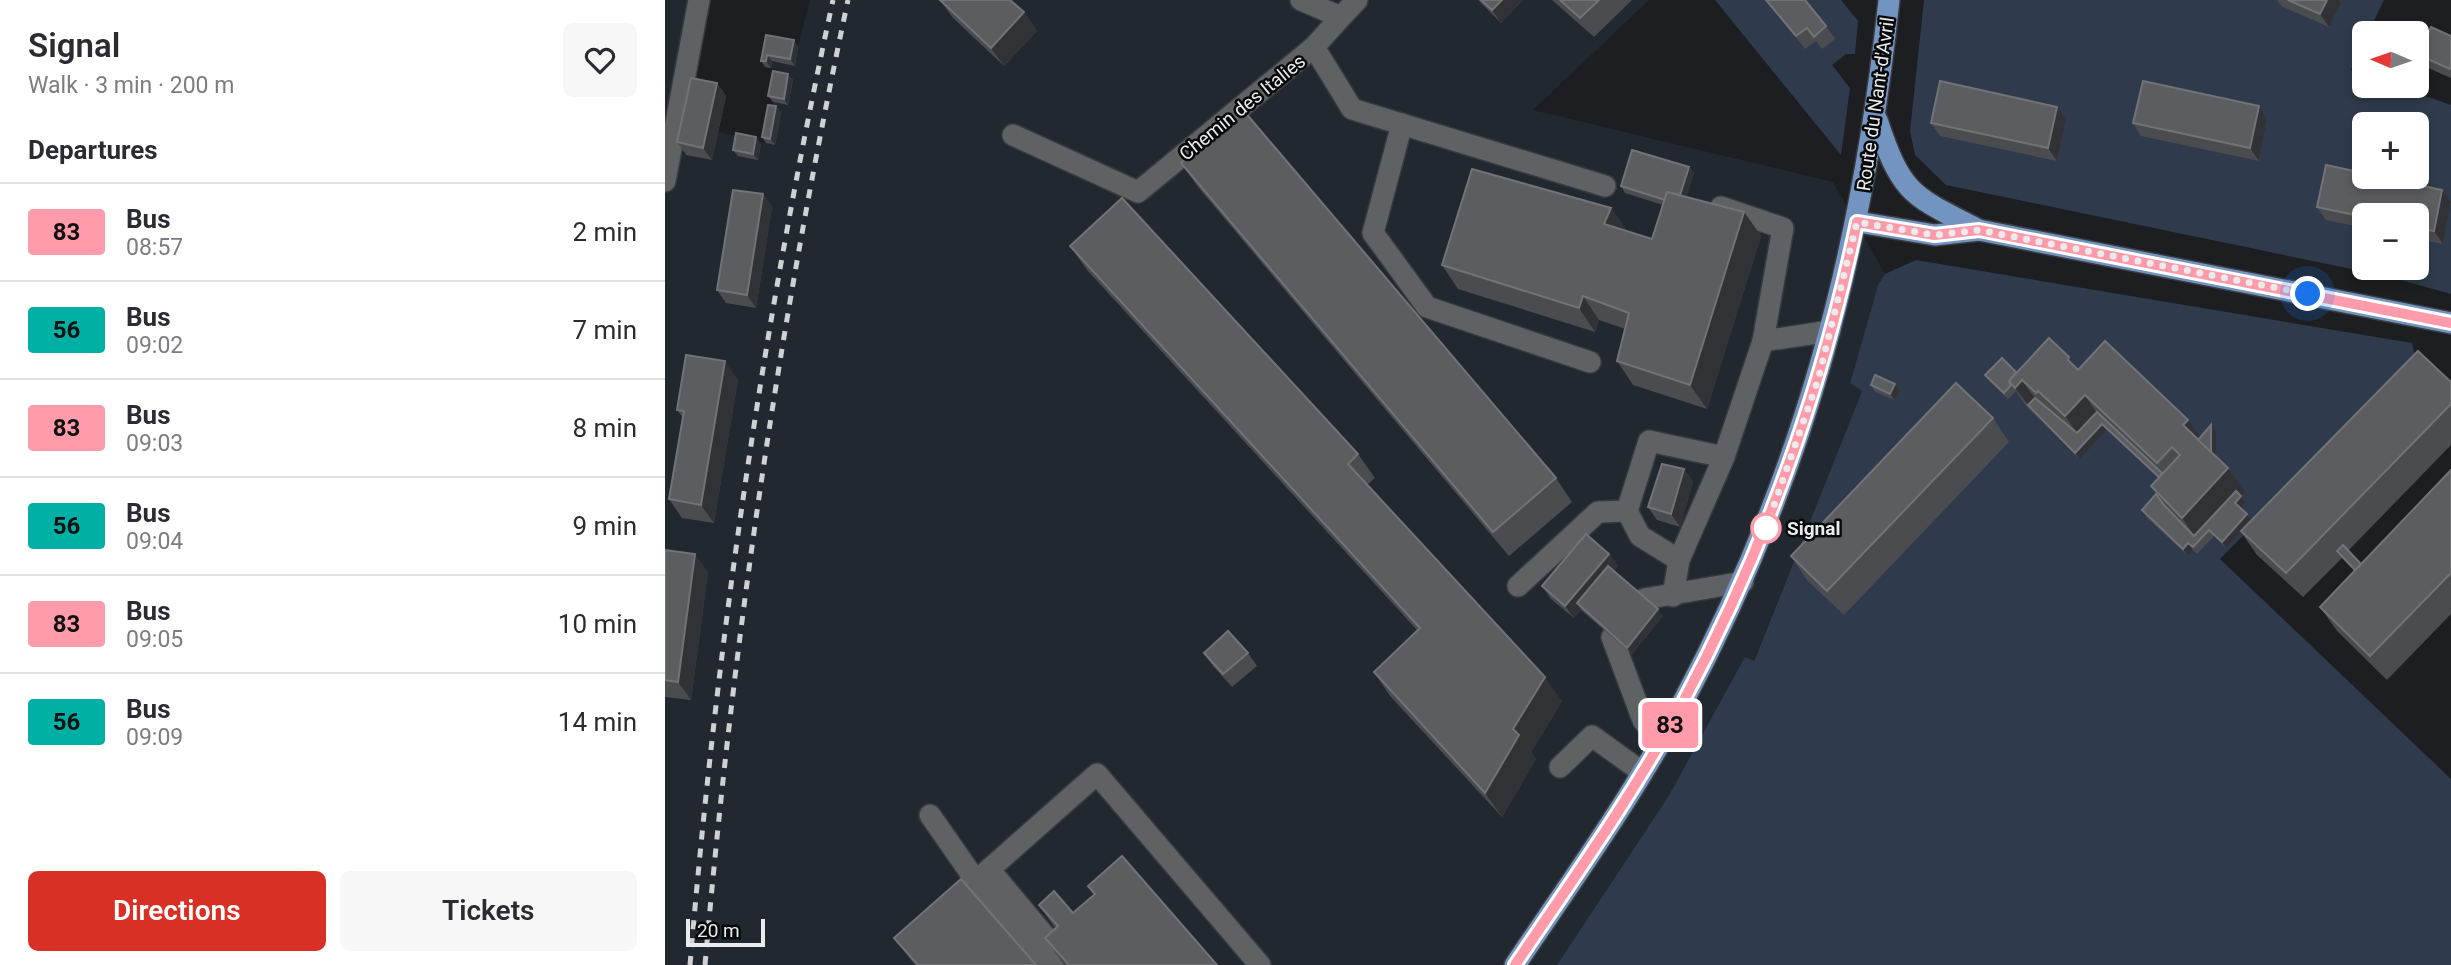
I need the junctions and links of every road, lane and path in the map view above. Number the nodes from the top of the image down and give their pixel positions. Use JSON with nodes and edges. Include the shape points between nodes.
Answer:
{"nodes":[{"id":1,"x":699,"y":0,"type":"edge"},
{"id":2,"x":1301,"y":0,"type":"edge"},
{"id":3,"x":1357,"y":0,"type":"edge"},
{"id":4,"x":1889,"y":0,"type":"edge"},
{"id":5,"x":1341,"y":17,"type":"junction"},
{"id":6,"x":1314,"y":47,"type":"junction"},
{"id":7,"x":1876,"y":117,"type":"junction"},
{"id":8,"x":1402,"y":124,"type":"junction"},
{"id":9,"x":1013,"y":135,"type":"dead end"},
{"id":10,"x":665,"y":181,"type":"edge"},
{"id":11,"x":1605,"y":186,"type":"dead end"},
{"id":12,"x":1721,"y":208,"type":"edge"},
{"id":13,"x":1857,"y":222,"type":"junction"},
{"id":14,"x":1979,"y":230,"type":"junction"},
{"id":15,"x":2451,"y":323,"type":"edge"},
{"id":16,"x":1830,"y":331,"type":"junction"},
{"id":17,"x":1763,"y":341,"type":"junction"},
{"id":18,"x":1590,"y":362,"type":"dead end"},
{"id":19,"x":1724,"y":457,"type":"junction"},
{"id":20,"x":1627,"y":511,"type":"junction"},
{"id":21,"x":1679,"y":560,"type":"junction"},
{"id":22,"x":1743,"y":582,"type":"junction"},
{"id":23,"x":1518,"y":586,"type":"dead end"},
{"id":24,"x":1673,"y":596,"type":"junction"},
{"id":25,"x":1644,"y":599,"type":"edge"},
{"id":26,"x":1612,"y":637,"type":"edge"},
{"id":27,"x":1660,"y":742,"type":"junction"},
{"id":28,"x":1560,"y":767,"type":"dead end"},
{"id":29,"x":1642,"y":772,"type":"junction"},
{"id":30,"x":930,"y":815,"type":"dead end"},
{"id":31,"x":983,"y":875,"type":"junction"},
{"id":32,"x":1057,"y":962,"type":"edge"},
{"id":33,"x":1260,"y":965,"type":"edge"},
{"id":34,"x":1515,"y":965,"type":"edge"}],
"edges":[{"from":1,"to":10,"type":"street"},
{"from":2,"to":5,"type":"street"},
{"from":3,"to":5,"type":"street","name":"Chemin des Italies"},
{"from":4,"to":7,"type":"main road","name":"Route du Nant-d'Avril"},
{"from":5,"to":6,"type":"street","name":"Chemin des Italies"},
{"from":6,"to":8,"type":"street","via":[[1352,109]]},
{"from":6,"to":9,"type":"street","name":"Chemin des Italies","via":[[1139,192]]},
{"from":7,"to":13,"type":"main road","name":"Route du Nant-d'Avril"},
{"from":7,"to":14,"type":"main road","via":[[1891,163],[1910,190]]},
{"from":8,"to":11,"type":"street"},
{"from":8,"to":18,"type":"street","via":[[1373,233],[1427,307]]},
{"from":12,"to":17,"type":"street","via":[[1783,228]]},
{"from":13,"to":14,"type":"main road","via":[[1935,235]]},
{"from":13,"to":16,"type":"main road","name":"Route du Nant-d'Avril"},
{"from":14,"to":15,"type":"main road"},
{"from":16,"to":17,"type":"street"},
{"from":16,"to":22,"type":"main road","name":"Route du Nant-d'Avril","via":[[1793,456]]},
{"from":17,"to":19,"type":"street"},
{"from":19,"to":20,"type":"street","via":[[1649,441]]},
{"from":19,"to":21,"type":"street"},
{"from":20,"to":21,"type":"street","via":[[1640,537]]},
{"from":20,"to":23,"type":"street","via":[[1598,512]]},
{"from":21,"to":24,"type":"street"},
{"from":22,"to":24,"type":"street"},
{"from":22,"to":27,"type":"main road","name":"Route du Nant-d'Avril"},
{"from":24,"to":25,"type":"street"},
{"from":26,"to":27,"type":"street","via":[[1643,720]]},
{"from":27,"to":29,"type":"main road","name":"Route du Nant-d'Avril"},
{"from":28,"to":29,"type":"street","via":[[1592,736]]},
{"from":29,"to":34,"type":"main road","name":"Route du Nant-d'Avril"},
{"from":30,"to":31,"type":"street"},
{"from":31,"to":32,"type":"street"},
{"from":31,"to":33,"type":"street","via":[[1097,774]]}]}
